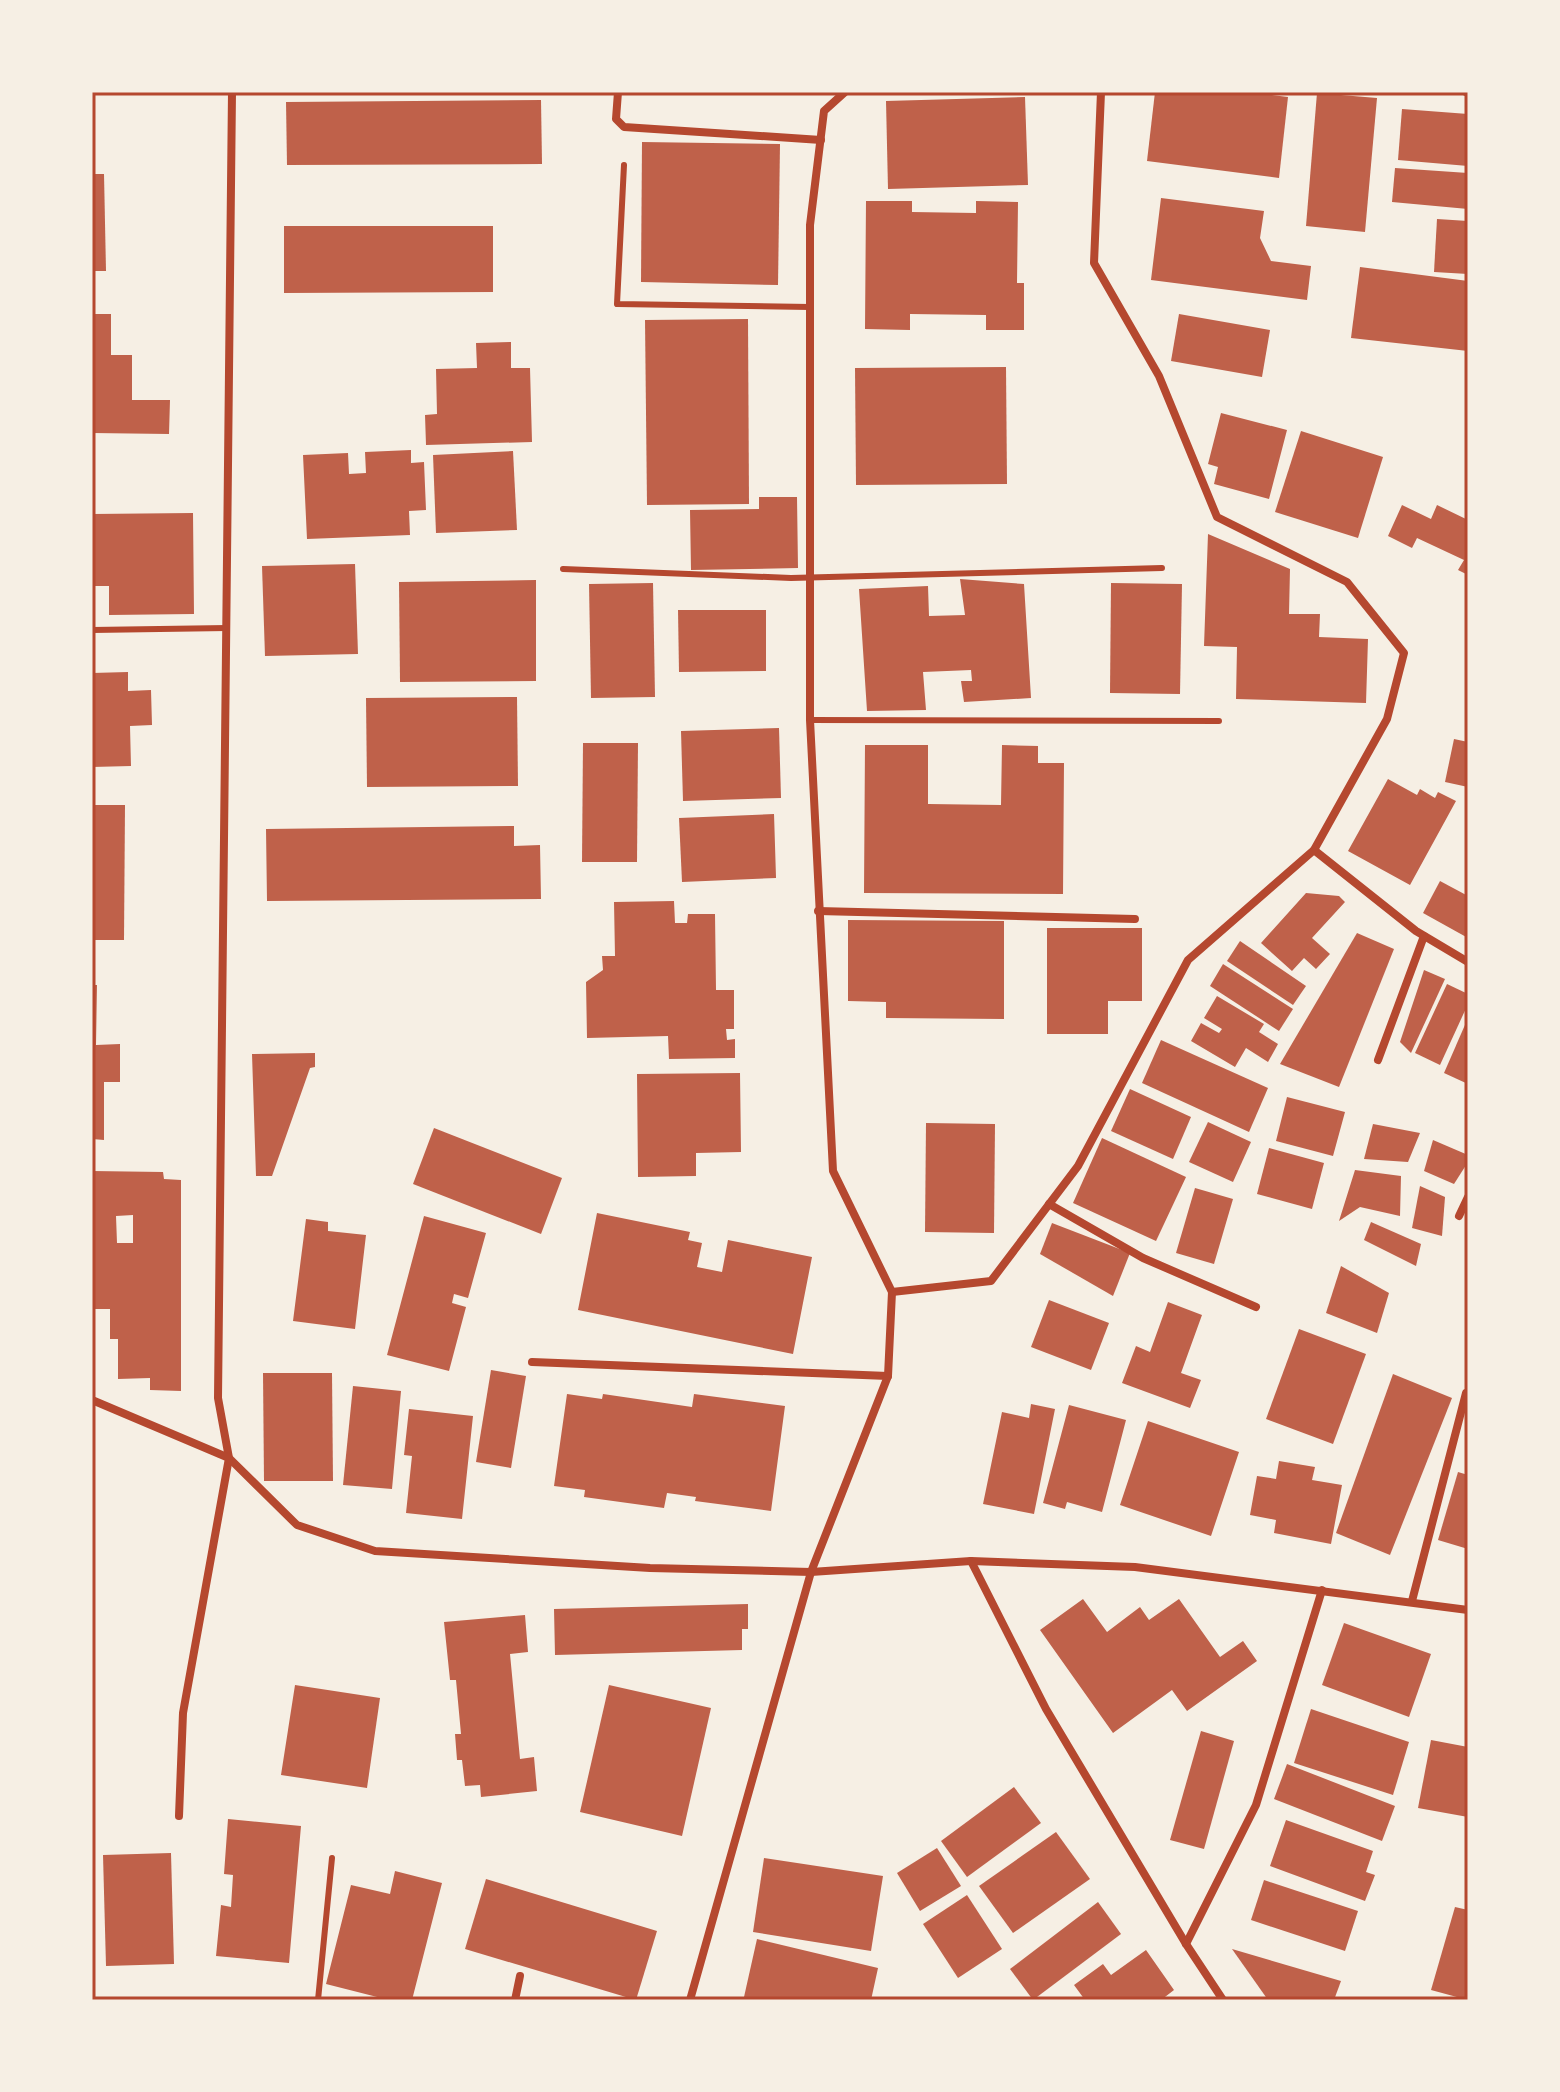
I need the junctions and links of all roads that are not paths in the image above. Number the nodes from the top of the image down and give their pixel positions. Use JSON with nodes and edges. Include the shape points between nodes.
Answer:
{"nodes":[{"id":1,"x":232,"y":92,"type":"edge"},
{"id":2,"x":618,"y":92,"type":"edge"},
{"id":3,"x":845,"y":92,"type":"edge"},
{"id":4,"x":1101,"y":92,"type":"edge"},
{"id":5,"x":821,"y":140,"type":"junction"},
{"id":6,"x":624,"y":165,"type":"dead end"},
{"id":7,"x":810,"y":307,"type":"junction"},
{"id":8,"x":1162,"y":568,"type":"dead end"},
{"id":9,"x":563,"y":569,"type":"dead end"},
{"id":10,"x":810,"y":577,"type":"junction"},
{"id":11,"x":227,"y":628,"type":"junction"},
{"id":12,"x":92,"y":630,"type":"edge"},
{"id":13,"x":810,"y":720,"type":"junction"},
{"id":14,"x":1219,"y":721,"type":"dead end"},
{"id":15,"x":1314,"y":850,"type":"junction"},
{"id":16,"x":818,"y":911,"type":"junction"},
{"id":17,"x":1135,"y":919,"type":"dead end"},
{"id":18,"x":1424,"y":936,"type":"junction"},
{"id":19,"x":1468,"y":962,"type":"edge"},
{"id":20,"x":1378,"y":1060,"type":"dead end"},
{"id":21,"x":1468,"y":1197,"type":"edge"},
{"id":22,"x":1049,"y":1204,"type":"junction"},
{"id":23,"x":1459,"y":1216,"type":"dead end"},
{"id":24,"x":892,"y":1292,"type":"junction"},
{"id":25,"x":1256,"y":1307,"type":"dead end"},
{"id":26,"x":532,"y":1362,"type":"dead end"},
{"id":27,"x":888,"y":1376,"type":"junction"},
{"id":28,"x":1466,"y":1393,"type":"dead end"},
{"id":29,"x":92,"y":1400,"type":"edge"},
{"id":30,"x":229,"y":1458,"type":"junction"},
{"id":31,"x":971,"y":1561,"type":"junction"},
{"id":32,"x":811,"y":1572,"type":"junction"},
{"id":33,"x":1322,"y":1590,"type":"junction"},
{"id":34,"x":1412,"y":1601,"type":"junction"},
{"id":35,"x":1468,"y":1610,"type":"edge"},
{"id":36,"x":179,"y":1816,"type":"dead end"},
{"id":37,"x":332,"y":1858,"type":"dead end"},
{"id":38,"x":1186,"y":1944,"type":"junction"},
{"id":39,"x":520,"y":1976,"type":"dead end"},
{"id":40,"x":318,"y":2000,"type":"edge"},
{"id":41,"x":515,"y":2000,"type":"edge"},
{"id":42,"x":690,"y":2000,"type":"edge"},
{"id":43,"x":1223,"y":2000,"type":"edge"}],
"edges":[{"from":1,"to":11,"type":"street"},
{"from":2,"to":5,"type":"street","via":[[616,119],[624,127]]},
{"from":3,"to":5,"type":"street","via":[[824,111]]},
{"from":4,"to":15,"type":"street","via":[[1094,263],[1159,376],[1217,517],[1347,582],[1404,653],[1387,719]]},
{"from":5,"to":7,"type":"street","via":[[810,225]]},
{"from":6,"to":7,"type":"lane","via":[[617,304]]},
{"from":7,"to":10,"type":"street"},
{"from":8,"to":10,"type":"lane"},
{"from":9,"to":10,"type":"lane"},
{"from":10,"to":13,"type":"street"},
{"from":11,"to":12,"type":"lane"},
{"from":11,"to":30,"type":"street","via":[[218,1398]]},
{"from":13,"to":14,"type":"lane"},
{"from":13,"to":16,"type":"street"},
{"from":15,"to":18,"type":"street"},
{"from":15,"to":22,"type":"street","via":[[1188,960],[1078,1166]]},
{"from":16,"to":17,"type":"street"},
{"from":16,"to":24,"type":"street","via":[[833,1171]]},
{"from":18,"to":19,"type":"street"},
{"from":18,"to":20,"type":"street"},
{"from":21,"to":23,"type":"street"},
{"from":22,"to":24,"type":"street","via":[[991,1281]]},
{"from":22,"to":25,"type":"street","via":[[1143,1258]]},
{"from":24,"to":27,"type":"street"},
{"from":26,"to":27,"type":"street"},
{"from":27,"to":32,"type":"street"},
{"from":28,"to":34,"type":"street"},
{"from":29,"to":30,"type":"street"},
{"from":30,"to":32,"type":"street","via":[[297,1525],[375,1551]]},
{"from":30,"to":36,"type":"street","via":[[183,1713]]},
{"from":31,"to":32,"type":"street"},
{"from":31,"to":33,"type":"street","via":[[1135,1567]]},
{"from":31,"to":38,"type":"street","via":[[1046,1709]]},
{"from":32,"to":42,"type":"street"},
{"from":33,"to":34,"type":"street"},
{"from":33,"to":38,"type":"street","via":[[1256,1805]]},
{"from":34,"to":35,"type":"street"},
{"from":37,"to":40,"type":"lane"},
{"from":38,"to":43,"type":"street"},
{"from":39,"to":41,"type":"street"}]}
